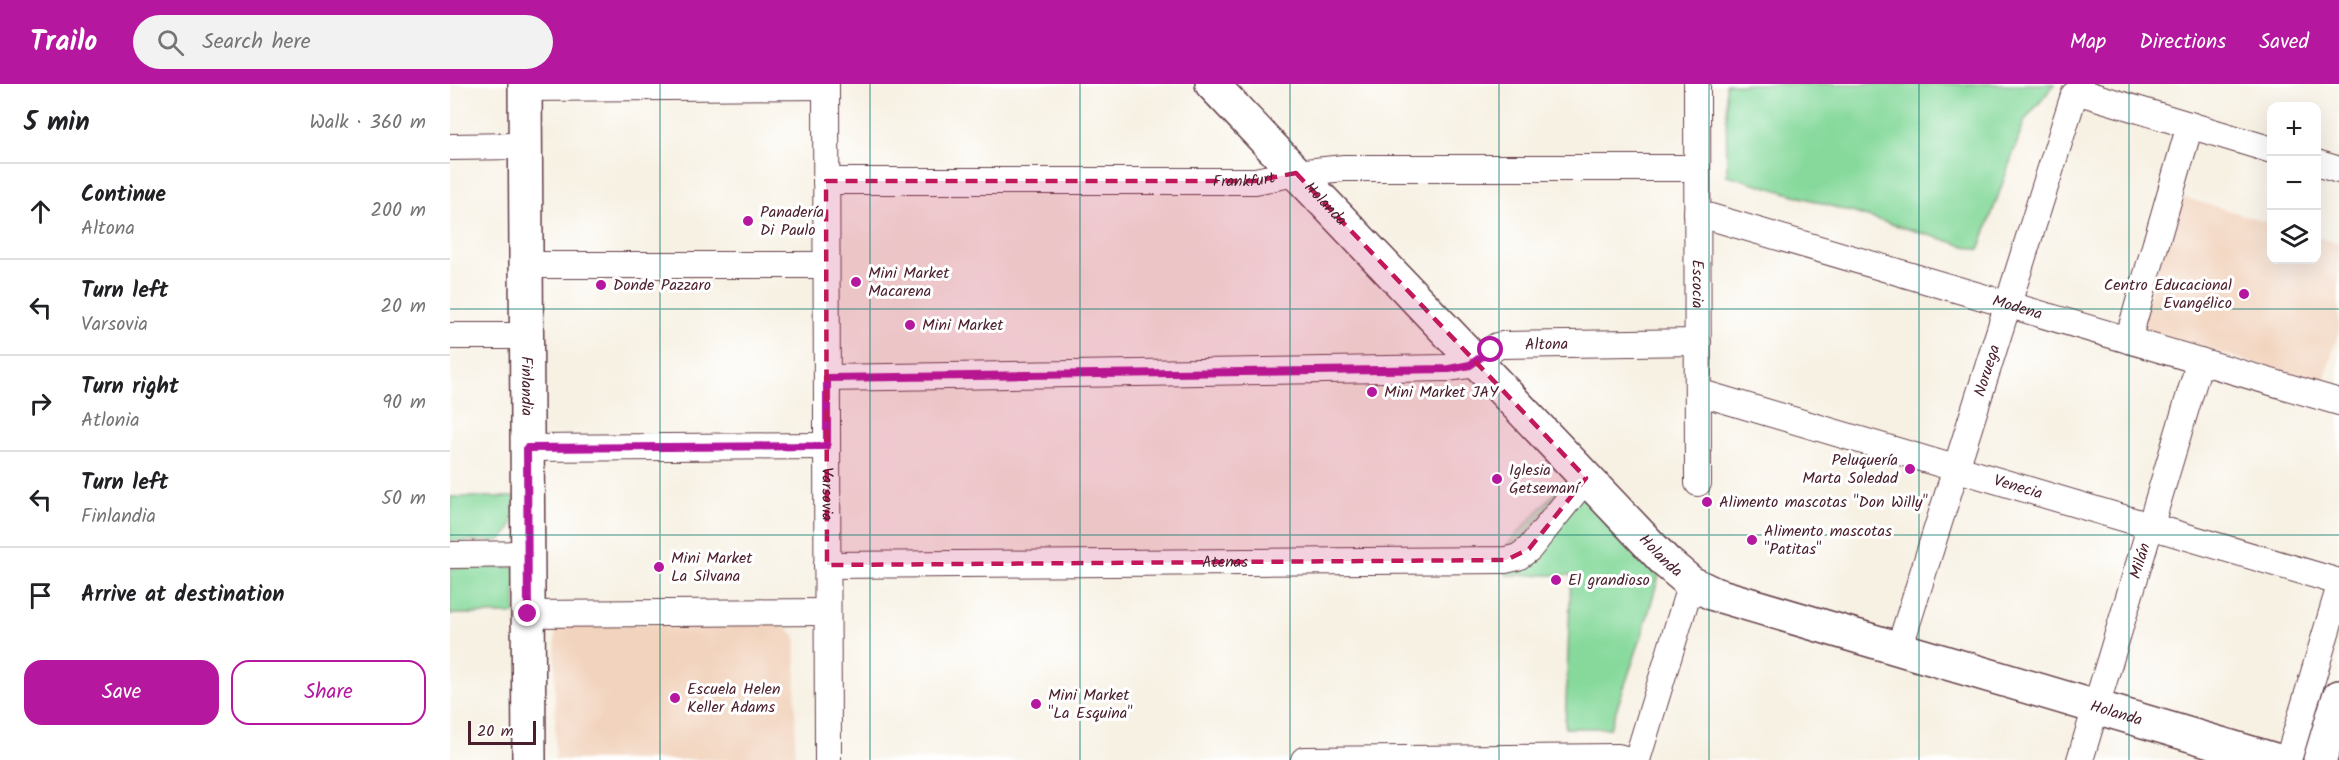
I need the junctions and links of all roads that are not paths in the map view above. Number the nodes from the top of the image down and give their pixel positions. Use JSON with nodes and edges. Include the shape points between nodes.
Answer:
{"nodes":[{"id":1,"x":1212,"y":84,"type":"edge"},
{"id":2,"x":1697,"y":84,"type":"edge"},
{"id":3,"x":826,"y":85,"type":"edge"},
{"id":4,"x":525,"y":86,"type":"edge"},
{"id":5,"x":2190,"y":125,"type":"junction"},
{"id":6,"x":525,"y":146,"type":"junction"},
{"id":7,"x":450,"y":147,"type":"edge"},
{"id":8,"x":2267,"y":149,"type":"edge"},
{"id":9,"x":2321,"y":165,"type":"edge"},
{"id":10,"x":1697,"y":168,"type":"junction"},
{"id":11,"x":2339,"y":170,"type":"edge"},
{"id":12,"x":1296,"y":173,"type":"junction"},
{"id":13,"x":826,"y":181,"type":"junction"},
{"id":14,"x":1697,"y":213,"type":"junction"},
{"id":15,"x":526,"y":264,"type":"junction"},
{"id":16,"x":826,"y":266,"type":"junction"},
{"id":17,"x":2008,"y":305,"type":"junction"},
{"id":18,"x":450,"y":336,"type":"edge"},
{"id":19,"x":526,"y":336,"type":"junction"},
{"id":20,"x":2128,"y":340,"type":"junction"},
{"id":21,"x":1698,"y":342,"type":"junction"},
{"id":22,"x":2200,"y":361,"type":"junction"},
{"id":23,"x":1476,"y":362,"type":"junction"},
{"id":24,"x":827,"y":378,"type":"junction"},
{"id":25,"x":1698,"y":392,"type":"junction"},
{"id":26,"x":2339,"y":402,"type":"edge"},
{"id":27,"x":827,"y":446,"type":"junction"},
{"id":28,"x":527,"y":448,"type":"junction"},
{"id":29,"x":1956,"y":468,"type":"junction"},
{"id":30,"x":1586,"y":478,"type":"junction"},
{"id":31,"x":1698,"y":483,"type":"dead end"},
{"id":32,"x":2151,"y":526,"type":"junction"},
{"id":33,"x":527,"y":554,"type":"junction"},
{"id":34,"x":450,"y":555,"type":"edge"},
{"id":35,"x":827,"y":565,"type":"junction"},
{"id":36,"x":2339,"y":582,"type":"edge"},
{"id":37,"x":1691,"y":583,"type":"junction"},
{"id":38,"x":2339,"y":589,"type":"edge"},
{"id":39,"x":827,"y":612,"type":"junction"},
{"id":40,"x":528,"y":614,"type":"junction"},
{"id":41,"x":1899,"y":649,"type":"junction"},
{"id":42,"x":2339,"y":697,"type":"edge"},
{"id":43,"x":2096,"y":707,"type":"junction"},
{"id":44,"x":529,"y":760,"type":"edge"},
{"id":45,"x":828,"y":760,"type":"edge"},
{"id":46,"x":1304,"y":760,"type":"edge"},
{"id":47,"x":1629,"y":760,"type":"edge"},
{"id":48,"x":1637,"y":760,"type":"edge"},
{"id":49,"x":2080,"y":760,"type":"edge"},
{"id":50,"x":2275,"y":760,"type":"edge"},
{"id":51,"x":2288,"y":760,"type":"edge"},
{"id":52,"x":2320,"y":760,"type":"edge"}],
"edges":[{"from":1,"to":12,"type":"street","name":"Holanda"},
{"from":2,"to":10,"type":"street","name":"Escocia"},
{"from":3,"to":4,"type":"street"},
{"from":3,"to":13,"type":"street","name":"Varsovia"},
{"from":4,"to":6,"type":"street","name":"Finlandia"},
{"from":5,"to":8,"type":"street"},
{"from":5,"to":17,"type":"street","name":"Noruega","via":[[2076,93]]},
{"from":5,"to":20,"type":"street"},
{"from":6,"to":7,"type":"street"},
{"from":6,"to":15,"type":"street","name":"Finlandia"},
{"from":9,"to":11,"type":"street"},
{"from":10,"to":12,"type":"street","name":"Frankfurt","via":[[1344,168]]},
{"from":10,"to":14,"type":"street","name":"Escocia"},
{"from":12,"to":13,"type":"street","name":"Frankfurt","via":[[1255,181]]},
{"from":12,"to":23,"type":"street","name":"Holanda"},
{"from":13,"to":16,"type":"street","name":"Varsovia"},
{"from":14,"to":17,"type":"street","name":"Modena"},
{"from":14,"to":21,"type":"street","name":"Escocia"},
{"from":15,"to":16,"type":"street"},
{"from":15,"to":19,"type":"street","name":"Finlandia"},
{"from":16,"to":24,"type":"street","name":"Varsovia"},
{"from":17,"to":20,"type":"street","name":"Modena"},
{"from":17,"to":29,"type":"street","name":"Noruega"},
{"from":18,"to":19,"type":"street"},
{"from":19,"to":28,"type":"street","name":"Finlandia"},
{"from":20,"to":22,"type":"street","name":"Modena"},
{"from":21,"to":23,"type":"street","name":"Altona","via":[[1502,345]]},
{"from":21,"to":25,"type":"street","name":"Escocia"},
{"from":22,"to":26,"type":"street","name":"Modena"},
{"from":22,"to":32,"type":"street","name":"Milán"},
{"from":23,"to":24,"type":"street","name":"Altona","via":[[1449,369]]},
{"from":23,"to":30,"type":"street","name":"Holanda"},
{"from":24,"to":27,"type":"street","name":"Varsovia"},
{"from":25,"to":29,"type":"street","name":"Venecia"},
{"from":25,"to":31,"type":"street","name":"Escocia"},
{"from":27,"to":28,"type":"street"},
{"from":27,"to":35,"type":"street","name":"Varsovia"},
{"from":28,"to":33,"type":"street","name":"Finlandia"},
{"from":29,"to":32,"type":"street","name":"Venecia"},
{"from":29,"to":41,"type":"street","name":"Noruega"},
{"from":30,"to":35,"type":"street","name":"Atenas","via":[[1528,549],[1506,560]]},
{"from":30,"to":37,"type":"street","name":"Holanda"},
{"from":32,"to":36,"type":"street","name":"Venecia"},
{"from":32,"to":43,"type":"street","name":"Milán"},
{"from":33,"to":34,"type":"street"},
{"from":33,"to":40,"type":"street","name":"Finlandia"},
{"from":35,"to":39,"type":"street","name":"Varsovia"},
{"from":37,"to":41,"type":"street","name":"Holanda","via":[[1714,594]]},
{"from":37,"to":48,"type":"street"},
{"from":38,"to":51,"type":"street"},
{"from":39,"to":40,"type":"street"},
{"from":39,"to":45,"type":"street","name":"Varsovia"},
{"from":40,"to":44,"type":"street","name":"Finlandia"},
{"from":41,"to":43,"type":"street","name":"Holanda"},
{"from":42,"to":52,"type":"street"},
{"from":43,"to":49,"type":"street","name":"Milán"},
{"from":43,"to":50,"type":"street","name":"Holanda"},
{"from":46,"to":47,"type":"street","via":[[1618,757]]}]}
